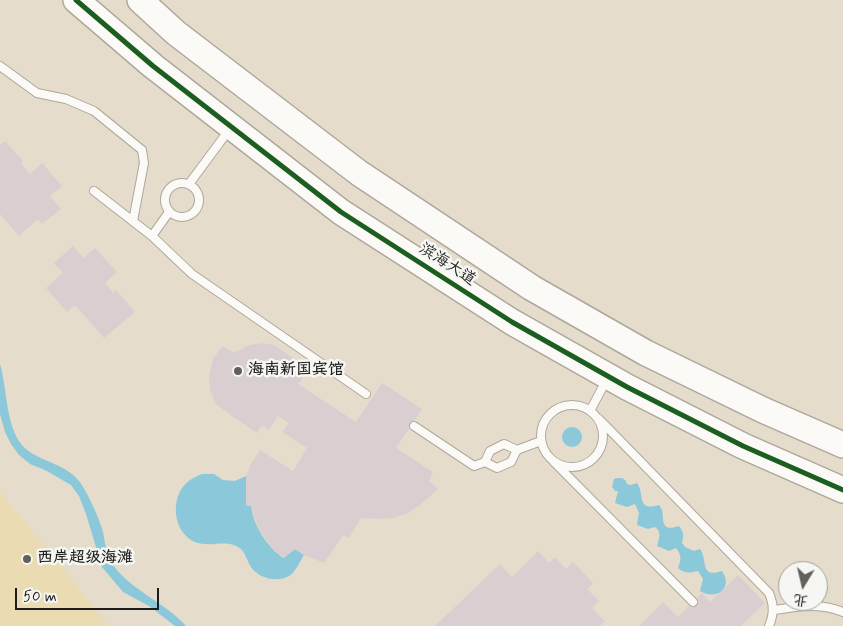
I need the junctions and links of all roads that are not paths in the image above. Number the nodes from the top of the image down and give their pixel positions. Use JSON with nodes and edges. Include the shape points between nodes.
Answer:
{"nodes":[{"id":1,"x":76,"y":0,"type":"edge"},
{"id":2,"x":140,"y":0,"type":"edge"},
{"id":3,"x":0,"y":66,"type":"edge"},
{"id":4,"x":232,"y":127,"type":"junction"},
{"id":5,"x":189,"y":184,"type":"junction"},
{"id":6,"x":94,"y":191,"type":"dead end"},
{"id":7,"x":169,"y":212,"type":"junction"},
{"id":8,"x":133,"y":221,"type":"junction"},
{"id":9,"x":152,"y":236,"type":"junction"},
{"id":10,"x":608,"y":377,"type":"junction"},
{"id":11,"x":366,"y":394,"type":"dead end"},
{"id":12,"x":590,"y":411,"type":"junction"},
{"id":13,"x":599,"y":419,"type":"junction"},
{"id":14,"x":414,"y":426,"type":"dead end"},
{"id":15,"x":541,"y":441,"type":"junction"},
{"id":16,"x":843,"y":445,"type":"edge"},
{"id":17,"x":517,"y":450,"type":"junction"},
{"id":18,"x":484,"y":462,"type":"junction"},
{"id":19,"x":554,"y":462,"type":"junction"},
{"id":20,"x":843,"y":490,"type":"edge"},
{"id":21,"x":693,"y":602,"type":"dead end"},
{"id":22,"x":773,"y":610,"type":"junction"},
{"id":23,"x":843,"y":612,"type":"edge"},
{"id":24,"x":769,"y":626,"type":"edge"}],
"edges":[{"from":1,"to":4,"type":"highway","name":"滨海大道","via":[[153,66]]},
{"from":2,"to":16,"type":"highway","name":"滨海大道","via":[[176,33],[359,174],[532,288],[646,353]]},
{"from":3,"to":8,"type":"lane","via":[[37,93],[66,99],[94,111],[142,150],[144,163]]},
{"from":4,"to":5,"type":"lane"},
{"from":4,"to":10,"type":"highway","name":"滨海大道","via":[[341,212],[512,322]]},
{"from":5,"to":7,"type":"lane","via":[[182,182],[169,187],[164,200]]},
{"from":5,"to":7,"type":"lane","via":[[195,186],[200,199],[195,212],[182,218]]},
{"from":6,"to":8,"type":"lane"},
{"from":7,"to":9,"type":"lane"},
{"from":8,"to":9,"type":"lane"},
{"from":9,"to":11,"type":"lane","via":[[192,274]]},
{"from":10,"to":12,"type":"lane"},
{"from":10,"to":20,"type":"highway","name":"滨海大道","via":[[742,446]]},
{"from":12,"to":13,"type":"lane"},
{"from":12,"to":15,"type":"lane","via":[[567,405],[555,409],[541,429]]},
{"from":13,"to":19,"type":"lane","via":[[602,443],[588,463],[565,467]]},
{"from":13,"to":22,"type":"lane","via":[[769,593]]},
{"from":14,"to":18,"type":"lane","via":[[474,466]]},
{"from":15,"to":17,"type":"lane"},
{"from":15,"to":19,"type":"lane"},
{"from":17,"to":18,"type":"lane","via":[[504,444],[490,451]]},
{"from":17,"to":18,"type":"lane","via":[[511,462],[497,468]]},
{"from":19,"to":21,"type":"lane"},
{"from":22,"to":23,"type":"lane","via":[[808,605],[828,606]]},
{"from":22,"to":24,"type":"lane"}]}
